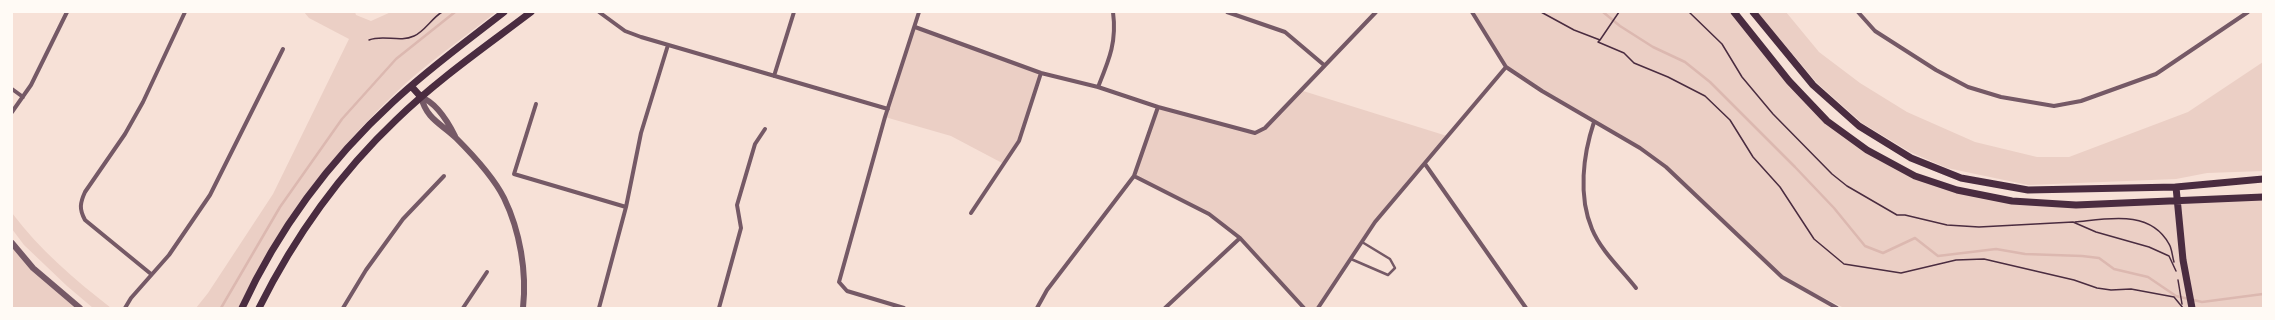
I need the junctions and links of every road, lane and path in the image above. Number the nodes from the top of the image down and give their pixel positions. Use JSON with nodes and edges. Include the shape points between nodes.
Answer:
{"nodes":[{"id":1,"x":67,"y":12,"type":"edge"},
{"id":2,"x":185,"y":12,"type":"edge"},
{"id":3,"x":442,"y":12,"type":"edge"},
{"id":4,"x":504,"y":12,"type":"edge"},
{"id":5,"x":531,"y":12,"type":"edge"},
{"id":6,"x":599,"y":12,"type":"edge"},
{"id":7,"x":794,"y":12,"type":"edge"},
{"id":8,"x":919,"y":12,"type":"edge"},
{"id":9,"x":1113,"y":12,"type":"edge"},
{"id":10,"x":1228,"y":12,"type":"edge"},
{"id":11,"x":1376,"y":12,"type":"edge"},
{"id":12,"x":1472,"y":12,"type":"edge"},
{"id":13,"x":1541,"y":12,"type":"edge"},
{"id":14,"x":1619,"y":12,"type":"edge"},
{"id":15,"x":1734,"y":12,"type":"edge"},
{"id":16,"x":1753,"y":12,"type":"edge"},
{"id":17,"x":1858,"y":12,"type":"edge"},
{"id":18,"x":2248,"y":12,"type":"edge"},
{"id":19,"x":915,"y":27,"type":"junction"},
{"id":20,"x":369,"y":40,"type":"dead end"},
{"id":21,"x":1600,"y":40,"type":"junction"},
{"id":22,"x":668,"y":45,"type":"junction"},
{"id":23,"x":282,"y":49,"type":"dead end"},
{"id":24,"x":1324,"y":65,"type":"junction"},
{"id":25,"x":1506,"y":67,"type":"junction"},
{"id":26,"x":1041,"y":73,"type":"junction"},
{"id":27,"x":774,"y":76,"type":"junction"},
{"id":28,"x":411,"y":86,"type":"junction"},
{"id":29,"x":1098,"y":87,"type":"junction"},
{"id":30,"x":12,"y":89,"type":"edge"},
{"id":31,"x":23,"y":97,"type":"junction"},
{"id":32,"x":421,"y":97,"type":"junction"},
{"id":33,"x":536,"y":104,"type":"dead end"},
{"id":34,"x":1158,"y":107,"type":"junction"},
{"id":35,"x":888,"y":109,"type":"junction"},
{"id":36,"x":12,"y":112,"type":"edge"},
{"id":37,"x":1594,"y":122,"type":"junction"},
{"id":38,"x":765,"y":129,"type":"dead end"},
{"id":39,"x":1425,"y":164,"type":"junction"},
{"id":40,"x":444,"y":176,"type":"dead end"},
{"id":41,"x":1134,"y":176,"type":"junction"},
{"id":42,"x":2263,"y":179,"type":"edge"},
{"id":43,"x":2176,"y":187,"type":"junction"},
{"id":44,"x":2263,"y":197,"type":"edge"},
{"id":45,"x":2178,"y":200,"type":"junction"},
{"id":46,"x":626,"y":207,"type":"junction"},
{"id":47,"x":971,"y":213,"type":"dead end"},
{"id":48,"x":2073,"y":222,"type":"dead end"},
{"id":49,"x":1240,"y":238,"type":"junction"},
{"id":50,"x":12,"y":242,"type":"edge"},
{"id":51,"x":1362,"y":242,"type":"junction"},
{"id":52,"x":1351,"y":259,"type":"junction"},
{"id":53,"x":2174,"y":264,"type":"dead end"},
{"id":54,"x":487,"y":272,"type":"dead end"},
{"id":55,"x":151,"y":274,"type":"junction"},
{"id":56,"x":1636,"y":288,"type":"dead end"},
{"id":57,"x":2180,"y":291,"type":"dead end"},
{"id":58,"x":2182,"y":304,"type":"junction"},
{"id":59,"x":2192,"y":307,"type":"edge"},
{"id":60,"x":80,"y":308,"type":"edge"},
{"id":61,"x":125,"y":308,"type":"edge"},
{"id":62,"x":242,"y":308,"type":"edge"},
{"id":63,"x":260,"y":308,"type":"edge"},
{"id":64,"x":344,"y":308,"type":"edge"},
{"id":65,"x":463,"y":308,"type":"edge"},
{"id":66,"x":523,"y":308,"type":"edge"},
{"id":67,"x":599,"y":308,"type":"edge"},
{"id":68,"x":720,"y":308,"type":"edge"},
{"id":69,"x":904,"y":308,"type":"edge"},
{"id":70,"x":1037,"y":308,"type":"edge"},
{"id":71,"x":1165,"y":308,"type":"edge"},
{"id":72,"x":1304,"y":308,"type":"edge"},
{"id":73,"x":1318,"y":308,"type":"edge"},
{"id":74,"x":1526,"y":308,"type":"edge"},
{"id":75,"x":1836,"y":308,"type":"edge"},
{"id":76,"x":2183,"y":308,"type":"edge"}],
"edges":[{"from":1,"to":31,"type":"street"},
{"from":2,"to":55,"type":"street","via":[[143,102],[80,203],[80,212],[85,220]]},
{"from":3,"to":20,"type":"path","via":[[415,36],[393,39],[378,36]]},
{"from":4,"to":28,"type":"main road"},
{"from":5,"to":32,"type":"main road"},
{"from":6,"to":22,"type":"street","via":[[625,31]]},
{"from":7,"to":27,"type":"street"},
{"from":8,"to":19,"type":"street"},
{"from":9,"to":29,"type":"street","via":[[1115,28],[1112,52]]},
{"from":10,"to":24,"type":"street","via":[[1285,32]]},
{"from":11,"to":24,"type":"street"},
{"from":12,"to":25,"type":"street"},
{"from":13,"to":21,"type":"path","via":[[1574,30]]},
{"from":14,"to":21,"type":"path"},
{"from":15,"to":45,"type":"main road","via":[[1789,81],[1827,121],[1867,150],[1915,176],[1957,190],[2012,201],[2076,205]]},
{"from":16,"to":43,"type":"main road","via":[[1813,86],[1859,126],[1911,158],[1962,178],[2028,190]]},
{"from":17,"to":18,"type":"street","via":[[1875,31],[1968,87],[2006,99],[2054,106],[2082,101],[2156,74]]},
{"from":19,"to":26,"type":"street"},
{"from":19,"to":35,"type":"street"},
{"from":21,"to":58,"type":"path","via":[[1598,42],[1624,52],[1634,63],[1668,76],[1705,96],[1730,120],[1753,157],[1780,187],[1814,239],[1844,264],[1902,273],[1956,260],[1984,259],[2074,280],[2097,288],[2132,289],[2174,297]]},
{"from":22,"to":27,"type":"street"},
{"from":22,"to":46,"type":"street","via":[[641,133]]},
{"from":23,"to":55,"type":"street","via":[[210,195],[169,255]]},
{"from":24,"to":34,"type":"street","via":[[1265,128],[1255,133]]},
{"from":25,"to":37,"type":"street"},
{"from":25,"to":39,"type":"street"},
{"from":26,"to":29,"type":"street"},
{"from":26,"to":47,"type":"street","via":[[1020,141]]},
{"from":27,"to":35,"type":"street"},
{"from":28,"to":32,"type":"main road"},
{"from":28,"to":62,"type":"main road","via":[[378,116],[325,174],[282,234]]},
{"from":29,"to":34,"type":"street"},
{"from":30,"to":31,"type":"street"},
{"from":31,"to":36,"type":"street"},
{"from":32,"to":63,"type":"main road","via":[[376,140],[328,196],[292,249]]},
{"from":32,"to":66,"type":"street","via":[[424,108],[443,129],[455,136],[484,168],[504,197],[518,237],[526,286]]},
{"from":33,"to":46,"type":"street","via":[[514,174]]},
{"from":34,"to":41,"type":"street"},
{"from":35,"to":69,"type":"street","via":[[839,282],[847,291]]},
{"from":37,"to":56,"type":"street","via":[[1586,146],[1584,196],[1592,230]]},
{"from":37,"to":75,"type":"street","via":[[1640,148],[1666,167],[1782,277]]},
{"from":38,"to":68,"type":"street","via":[[755,144],[737,205],[741,228]]},
{"from":39,"to":51,"type":"street","via":[[1375,222]]},
{"from":39,"to":74,"type":"street"},
{"from":40,"to":64,"type":"street","via":[[403,219],[366,270]]},
{"from":41,"to":49,"type":"street","via":[[1209,214]]},
{"from":41,"to":70,"type":"street","via":[[1047,290]]},
{"from":42,"to":43,"type":"main road"},
{"from":43,"to":45,"type":"main road"},
{"from":44,"to":45,"type":"main road"},
{"from":45,"to":59,"type":"main road","via":[[2183,260]]},
{"from":46,"to":67,"type":"street"},
{"from":48,"to":53,"type":"path","via":[[2124,218],[2143,220],[2170,244]]},
{"from":49,"to":71,"type":"street"},
{"from":49,"to":72,"type":"street"},
{"from":50,"to":60,"type":"street","via":[[33,268]]},
{"from":51,"to":52,"type":"street"},
{"from":51,"to":52,"type":"lane","via":[[1390,258],[1395,268],[1388,275]]},
{"from":52,"to":73,"type":"street"},
{"from":54,"to":65,"type":"street"},
{"from":55,"to":61,"type":"street"},
{"from":57,"to":58,"type":"path"},
{"from":58,"to":76,"type":"path"}]}
